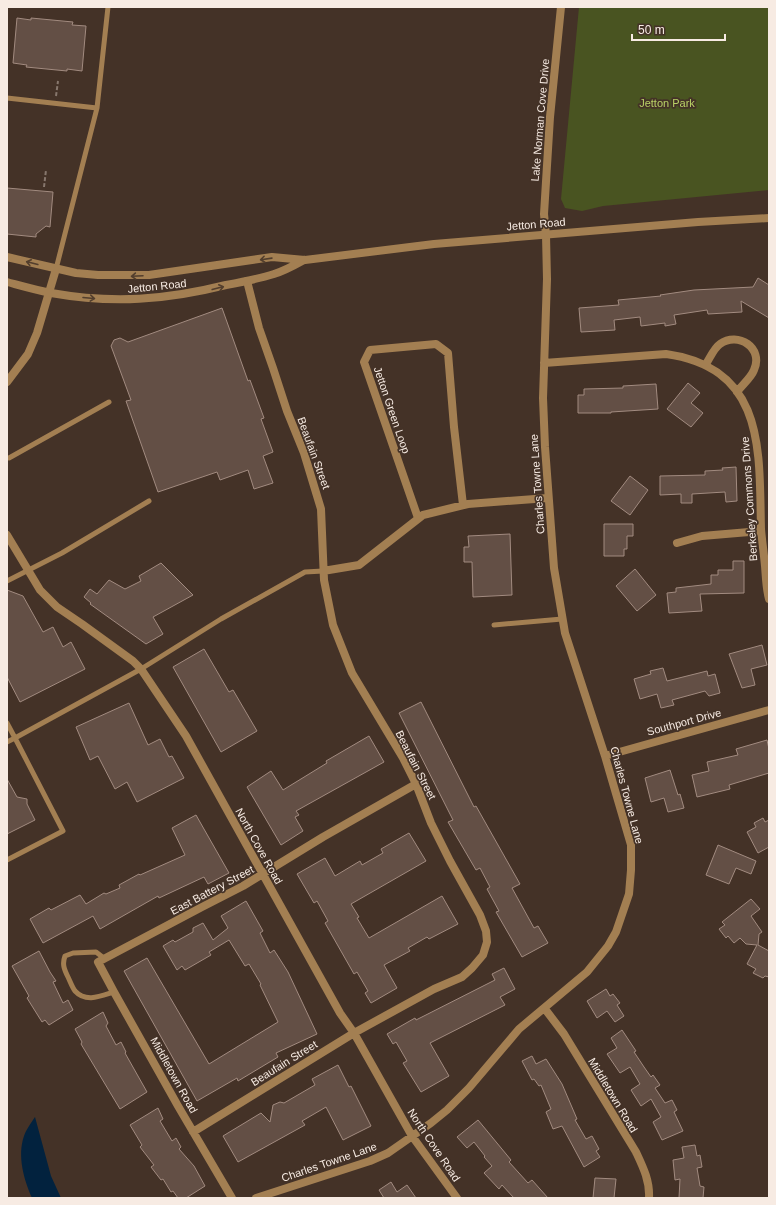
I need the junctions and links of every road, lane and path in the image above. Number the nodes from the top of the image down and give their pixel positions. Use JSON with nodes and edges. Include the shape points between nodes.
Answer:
{"nodes":[{"id":1,"x":108,"y":7,"type":"edge"},
{"id":2,"x":561,"y":7,"type":"edge"},
{"id":3,"x":58,"y":81,"type":"dead end"},
{"id":4,"x":7,"y":98,"type":"edge"},
{"id":5,"x":55,"y":103,"type":"junction"},
{"id":6,"x":97,"y":108,"type":"junction"},
{"id":7,"x":46,"y":170,"type":"dead end"},
{"id":8,"x":44,"y":187,"type":"dead end"},
{"id":9,"x":769,"y":218,"type":"edge"},
{"id":10,"x":546,"y":235,"type":"junction"},
{"id":11,"x":7,"y":257,"type":"edge"},
{"id":12,"x":305,"y":260,"type":"junction"},
{"id":13,"x":56,"y":269,"type":"junction"},
{"id":14,"x":246,"y":280,"type":"junction"},
{"id":15,"x":7,"y":282,"type":"edge"},
{"id":16,"x":50,"y":293,"type":"junction"},
{"id":17,"x":544,"y":363,"type":"junction"},
{"id":18,"x":706,"y":364,"type":"junction"},
{"id":19,"x":7,"y":382,"type":"edge"},
{"id":20,"x":737,"y":392,"type":"junction"},
{"id":21,"x":109,"y":402,"type":"dead end"},
{"id":22,"x":9,"y":458,"type":"dead end"},
{"id":23,"x":548,"y":498,"type":"junction"},
{"id":24,"x":148,"y":501,"type":"dead end"},
{"id":25,"x":463,"y":505,"type":"junction"},
{"id":26,"x":418,"y":518,"type":"junction"},
{"id":27,"x":761,"y":530,"type":"junction"},
{"id":28,"x":7,"y":535,"type":"edge"},
{"id":29,"x":678,"y":543,"type":"dead end"},
{"id":30,"x":28,"y":571,"type":"junction"},
{"id":31,"x":323,"y":571,"type":"junction"},
{"id":32,"x":7,"y":581,"type":"edge"},
{"id":33,"x":769,"y":599,"type":"edge"},
{"id":34,"x":562,"y":619,"type":"junction"},
{"id":35,"x":494,"y":625,"type":"dead end"},
{"id":36,"x":141,"y":669,"type":"junction"},
{"id":37,"x":769,"y":710,"type":"edge"},
{"id":38,"x":7,"y":723,"type":"edge"},
{"id":39,"x":15,"y":738,"type":"junction"},
{"id":40,"x":7,"y":742,"type":"edge"},
{"id":41,"x":605,"y":756,"type":"junction"},
{"id":42,"x":416,"y":784,"type":"junction"},
{"id":43,"x":7,"y":860,"type":"edge"},
{"id":44,"x":263,"y":874,"type":"junction"},
{"id":45,"x":101,"y":961,"type":"junction"},
{"id":46,"x":114,"y":992,"type":"junction"},
{"id":47,"x":545,"y":1009,"type":"junction"},
{"id":48,"x":354,"y":1033,"type":"junction"},
{"id":49,"x":193,"y":1132,"type":"junction"},
{"id":50,"x":412,"y":1136,"type":"junction"},
{"id":51,"x":232,"y":1198,"type":"edge"},
{"id":52,"x":256,"y":1198,"type":"edge"},
{"id":53,"x":457,"y":1198,"type":"edge"},
{"id":54,"x":649,"y":1198,"type":"edge"}],
"edges":[{"from":1,"to":6,"type":"lane"},
{"from":2,"to":10,"type":"street","name":"Lake Norman Cove Drive","via":[[549,124],[544,214]]},
{"from":3,"to":5,"type":"path"},
{"from":4,"to":5,"type":"lane"},
{"from":5,"to":6,"type":"lane"},
{"from":6,"to":13,"type":"lane"},
{"from":7,"to":8,"type":"path"},
{"from":9,"to":10,"type":"street","name":"Jetton Road"},
{"from":10,"to":12,"type":"street","name":"Jetton Road","via":[[434,244]]},
{"from":10,"to":17,"type":"street","name":"Charles Towne Lane"},
{"from":13,"to":11,"type":"street","name":"Jetton Road","one_way":true},
{"from":12,"to":13,"type":"street","name":"Jetton Road","one_way":true,"via":[[272,258],[128,276],[98,276]]},
{"from":12,"to":14,"type":"street","name":"Jetton Road","via":[[275,274]]},
{"from":13,"to":16,"type":"street"},
{"from":16,"to":14,"type":"street","name":"Jetton Road","one_way":true,"via":[[80,298],[148,300],[174,297]]},
{"from":14,"to":31,"type":"street","name":"Beaufain Street","via":[[287,411],[314,481],[321,509]]},
{"from":15,"to":16,"type":"street","name":"Jetton Road"},
{"from":16,"to":19,"type":"street","via":[[28,354]]},
{"from":17,"to":18,"type":"street","name":"Berkeley Commons Drive","via":[[666,354]]},
{"from":17,"to":23,"type":"street","name":"Charles Towne Lane","via":[[543,412]]},
{"from":18,"to":20,"type":"street","name":"Berkeley Commons Drive"},
{"from":18,"to":20,"type":"street","via":[[718,345],[728,340],[736,338],[751,347],[755,354],[754,371]]},
{"from":20,"to":27,"type":"street","name":"Berkeley Commons Drive","via":[[751,417],[757,443]]},
{"from":21,"to":22,"type":"lane"},
{"from":23,"to":25,"type":"street"},
{"from":23,"to":34,"type":"street","name":"Charles Towne Lane","via":[[554,568]]},
{"from":24,"to":30,"type":"lane"},
{"from":25,"to":26,"type":"street"},
{"from":25,"to":26,"type":"street","name":"Jetton Green Loop","via":[[448,353],[436,344],[370,350],[364,362]]},
{"from":26,"to":31,"type":"street","via":[[359,565]]},
{"from":27,"to":29,"type":"street","via":[[702,536]]},
{"from":27,"to":33,"type":"street","name":"Berkeley Commons Drive"},
{"from":28,"to":30,"type":"street","name":"North Cove Road"},
{"from":30,"to":32,"type":"lane"},
{"from":30,"to":36,"type":"street","name":"North Cove Road","via":[[40,590],[57,607]]},
{"from":31,"to":36,"type":"lane","via":[[305,572],[221,619]]},
{"from":31,"to":42,"type":"street","name":"Beaufain Street","via":[[333,625],[352,673]]},
{"from":34,"to":35,"type":"lane"},
{"from":34,"to":41,"type":"street","name":"Charles Towne Lane"},
{"from":36,"to":39,"type":"lane"},
{"from":36,"to":44,"type":"street","name":"North Cove Road","via":[[186,736]]},
{"from":37,"to":41,"type":"street","name":"Southport Drive"},
{"from":38,"to":39,"type":"lane"},
{"from":39,"to":40,"type":"lane"},
{"from":39,"to":43,"type":"lane","via":[[63,831]]},
{"from":41,"to":47,"type":"street","name":"Charles Towne Lane","via":[[631,845],[629,894],[616,932],[608,946],[587,972]]},
{"from":42,"to":44,"type":"street","name":"East Battery Street","via":[[323,836]]},
{"from":42,"to":48,"type":"street","name":"Beaufain Street","via":[[446,854],[480,915],[487,942],[483,955],[462,977],[434,989]]},
{"from":44,"to":45,"type":"street","name":"East Battery Street"},
{"from":44,"to":48,"type":"street","name":"North Cove Road","via":[[340,1013]]},
{"from":45,"to":46,"type":"street","name":"Middletown Road"},
{"from":45,"to":46,"type":"lane","via":[[96,952],[72,953],[63,961],[74,990],[85,997],[94,998]]},
{"from":46,"to":49,"type":"street","name":"Middletown Road"},
{"from":47,"to":50,"type":"street","name":"Charles Towne Lane","via":[[519,1029],[447,1110]]},
{"from":47,"to":54,"type":"street","name":"Middletown Road","via":[[564,1034],[636,1152],[648,1181]]},
{"from":48,"to":49,"type":"street","name":"Beaufain Street"},
{"from":48,"to":50,"type":"street","name":"North Cove Road"},
{"from":49,"to":51,"type":"street","name":"Middletown Road"},
{"from":50,"to":52,"type":"street","name":"Charles Towne Lane","via":[[388,1153],[370,1161]]},
{"from":50,"to":53,"type":"street","name":"North Cove Road"}]}
